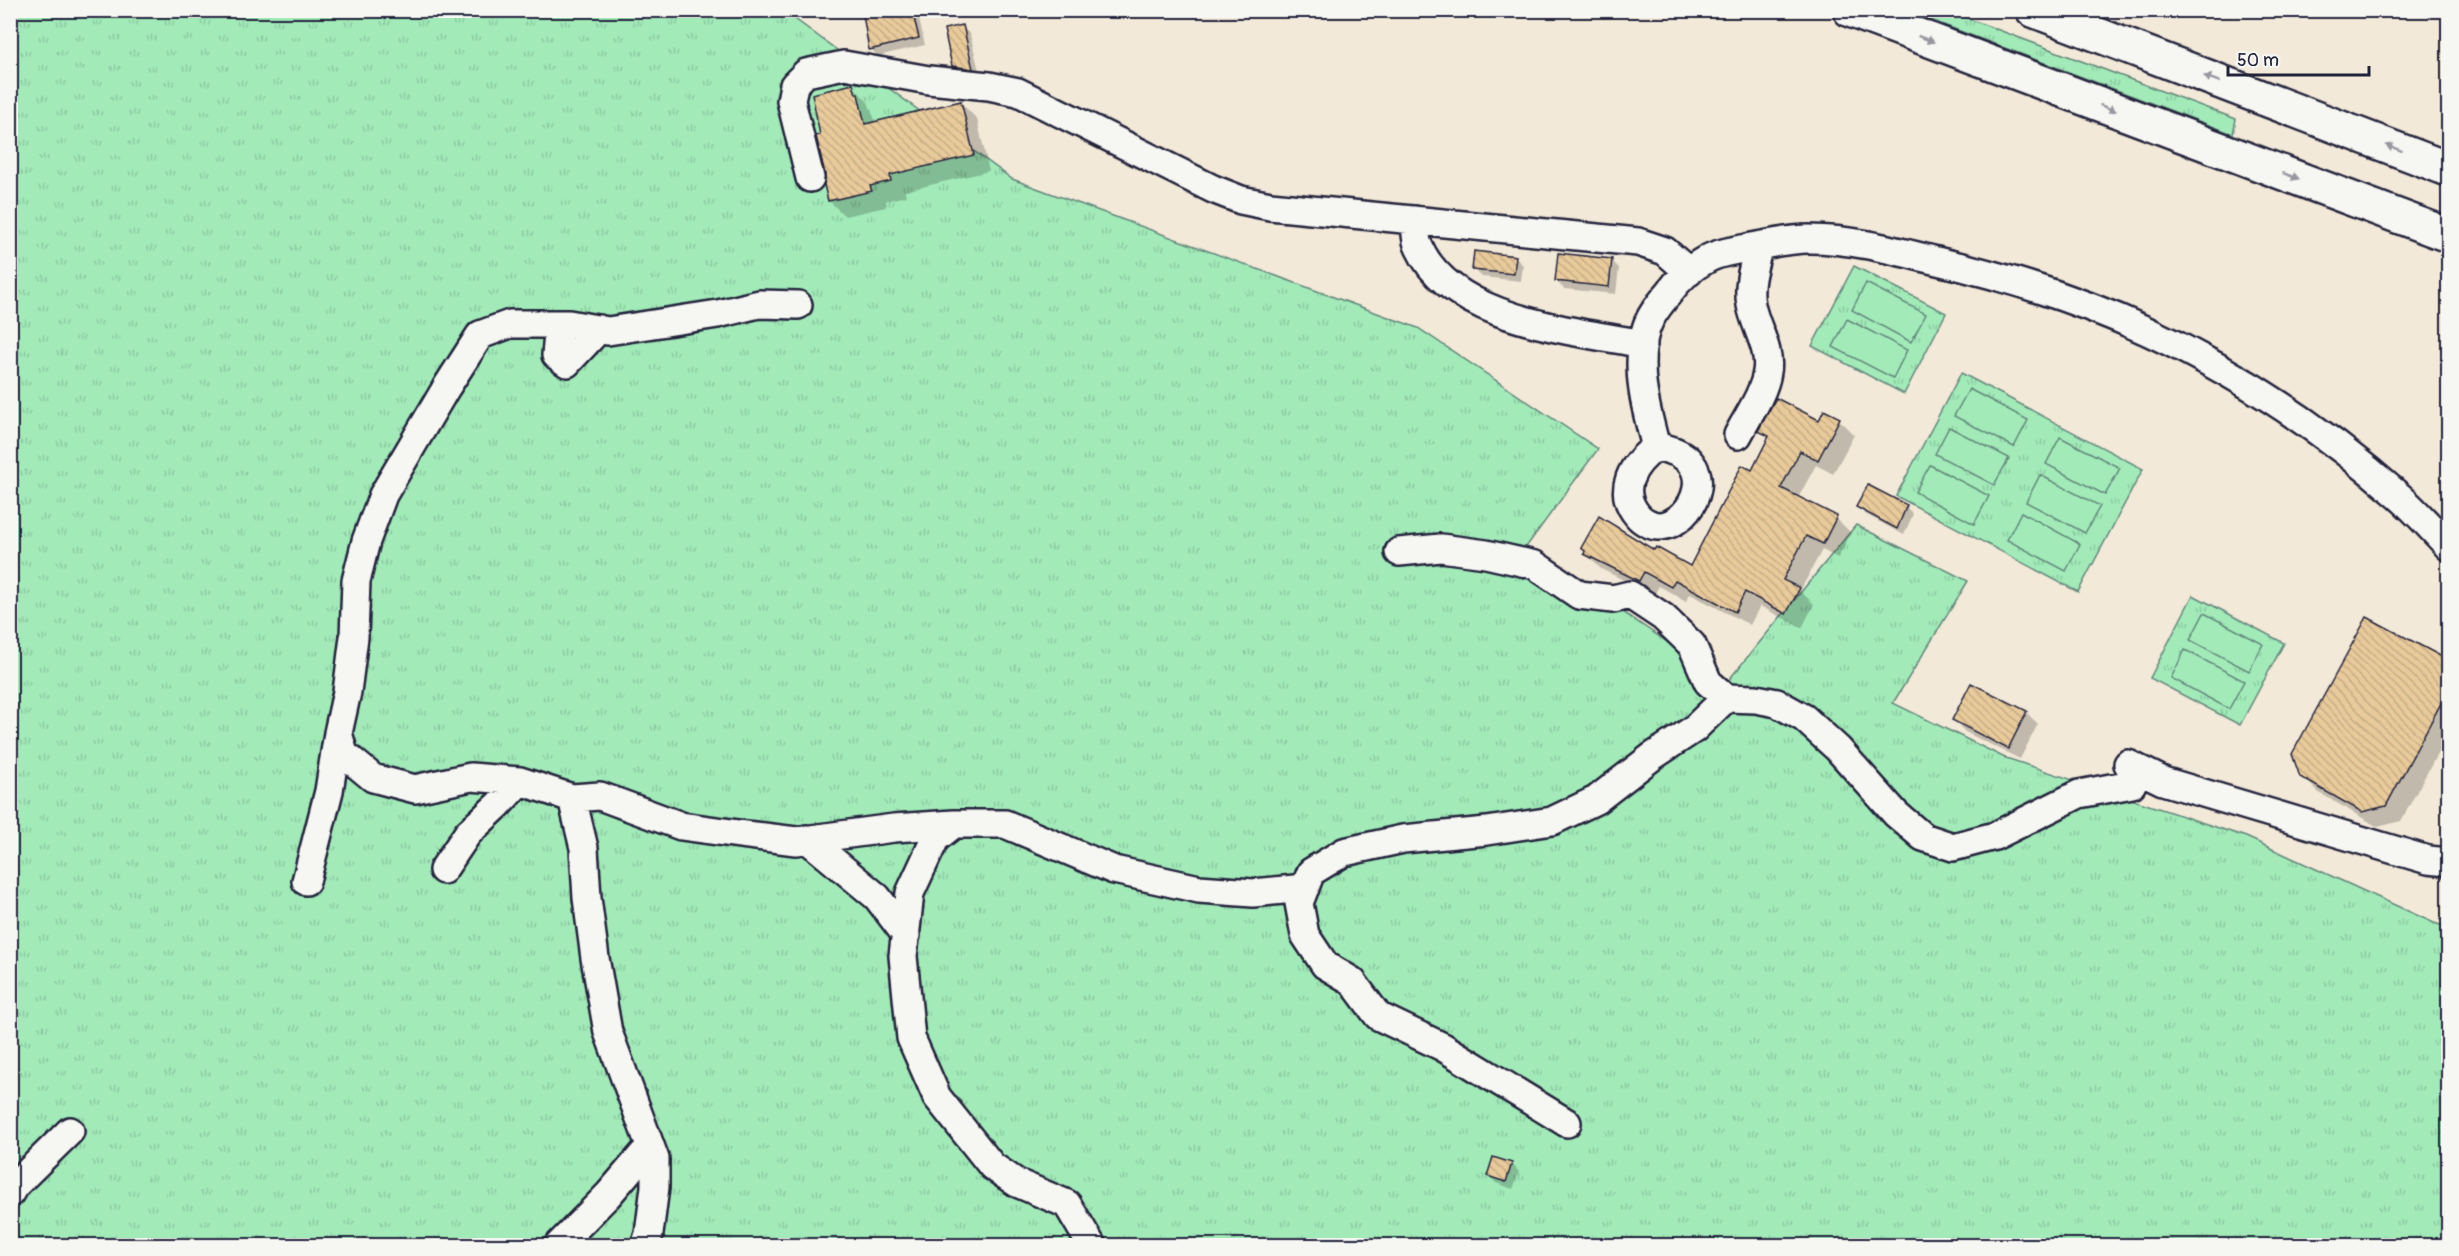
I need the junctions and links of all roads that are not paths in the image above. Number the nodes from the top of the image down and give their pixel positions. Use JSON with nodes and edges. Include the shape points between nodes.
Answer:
{"nodes":[{"id":1,"x":2033,"y":10,"type":"edge"},
{"id":2,"x":1865,"y":13,"type":"edge"},
{"id":3,"x":2448,"y":169,"type":"edge"},
{"id":4,"x":810,"y":178,"type":"dead end"},
{"id":5,"x":1416,"y":220,"type":"junction"},
{"id":6,"x":2448,"y":235,"type":"edge"},
{"id":7,"x":1759,"y":246,"type":"junction"},
{"id":8,"x":1689,"y":272,"type":"junction"},
{"id":9,"x":798,"y":305,"type":"dead end"},
{"id":10,"x":559,"y":324,"type":"junction"},
{"id":11,"x":599,"y":329,"type":"junction"},
{"id":12,"x":1643,"y":344,"type":"junction"},
{"id":13,"x":1738,"y":435,"type":"dead end"},
{"id":14,"x":1656,"y":447,"type":"dead end"},
{"id":15,"x":2448,"y":546,"type":"edge"},
{"id":16,"x":1400,"y":552,"type":"dead end"},
{"id":17,"x":1726,"y":698,"type":"junction"},
{"id":18,"x":338,"y":733,"type":"junction"},
{"id":19,"x":520,"y":781,"type":"junction"},
{"id":20,"x":572,"y":798,"type":"junction"},
{"id":21,"x":954,"y":825,"type":"junction"},
{"id":22,"x":807,"y":839,"type":"junction"},
{"id":23,"x":2448,"y":862,"type":"edge"},
{"id":24,"x":443,"y":870,"type":"dead end"},
{"id":25,"x":306,"y":881,"type":"dead end"},
{"id":26,"x":1305,"y":888,"type":"junction"},
{"id":27,"x":906,"y":935,"type":"junction"},
{"id":28,"x":1567,"y":1123,"type":"dead end"},
{"id":29,"x":70,"y":1131,"type":"dead end"},
{"id":30,"x":650,"y":1146,"type":"junction"},
{"id":31,"x":10,"y":1193,"type":"edge"},
{"id":32,"x":558,"y":1245,"type":"edge"},
{"id":33,"x":645,"y":1245,"type":"edge"},
{"id":34,"x":1092,"y":1245,"type":"edge"}],
"edges":[{"from":3,"to":1,"type":"highway","one_way":true},
{"from":2,"to":6,"type":"highway","one_way":true},
{"from":4,"to":5,"type":"lane","via":[[791,101],[794,85],[806,73],[844,65],[1018,92],[1241,200]]},
{"from":5,"to":8,"type":"lane","via":[[1638,242],[1665,251]]},
{"from":5,"to":12,"type":"lane","via":[[1418,245],[1429,264],[1448,284],[1473,301],[1510,318]]},
{"from":7,"to":8,"type":"lane","via":[[1715,255]]},
{"from":7,"to":13,"type":"lane","via":[[1749,284],[1750,302],[1767,352],[1767,372]]},
{"from":7,"to":15,"type":"lane","via":[[1807,239],[1890,249],[2040,288],[2147,331],[2222,370],[2343,450],[2402,498]]},
{"from":8,"to":12,"type":"lane","via":[[1653,313]]},
{"from":9,"to":11,"type":"lane","via":[[759,304],[708,316],[608,331]]},
{"from":10,"to":11,"type":"lane"},
{"from":10,"to":11,"type":"lane","via":[[556,355],[567,363]]},
{"from":10,"to":18,"type":"lane","via":[[510,324],[480,335],[383,495],[356,581],[354,637]]},
{"from":12,"to":14,"type":"lane","via":[[1641,379]]},
{"from":16,"to":17,"type":"lane","via":[[1441,548],[1486,554],[1535,565],[1580,596],[1613,599],[1630,595],[1663,617],[1692,645],[1708,682]]},
{"from":17,"to":23,"type":"lane","via":[[1777,703],[1804,718],[1838,749],[1896,814],[1923,837],[1953,847],[1995,836],[2079,794],[2130,774],[2428,860]]},
{"from":17,"to":26,"type":"lane","via":[[1694,729],[1596,800],[1552,821],[1403,838],[1344,852],[1311,872]]},
{"from":18,"to":19,"type":"lane","via":[[344,754],[373,778],[415,789],[471,777]]},
{"from":18,"to":25,"type":"lane","via":[[329,791]]},
{"from":19,"to":20,"type":"lane"},
{"from":19,"to":24,"type":"lane","via":[[468,833]]},
{"from":20,"to":22,"type":"lane","via":[[600,796],[681,826],[796,841]]},
{"from":20,"to":30,"type":"lane","via":[[584,848],[593,948],[608,1032]]},
{"from":21,"to":22,"type":"lane"},
{"from":21,"to":26,"type":"lane","via":[[1005,824],[1114,870],[1199,889],[1253,893]]},
{"from":21,"to":27,"type":"lane","via":[[935,839],[910,892]]},
{"from":22,"to":27,"type":"lane","via":[[877,897]]},
{"from":26,"to":28,"type":"lane","via":[[1299,903],[1305,935],[1325,965],[1352,981],[1378,1016],[1443,1047]]},
{"from":27,"to":34,"type":"lane","via":[[903,956],[911,1038],[937,1097],[992,1166],[1017,1183],[1067,1204]]},
{"from":29,"to":31,"type":"lane"},
{"from":30,"to":32,"type":"lane"},
{"from":30,"to":33,"type":"lane","via":[[655,1159],[655,1187]]}]}
